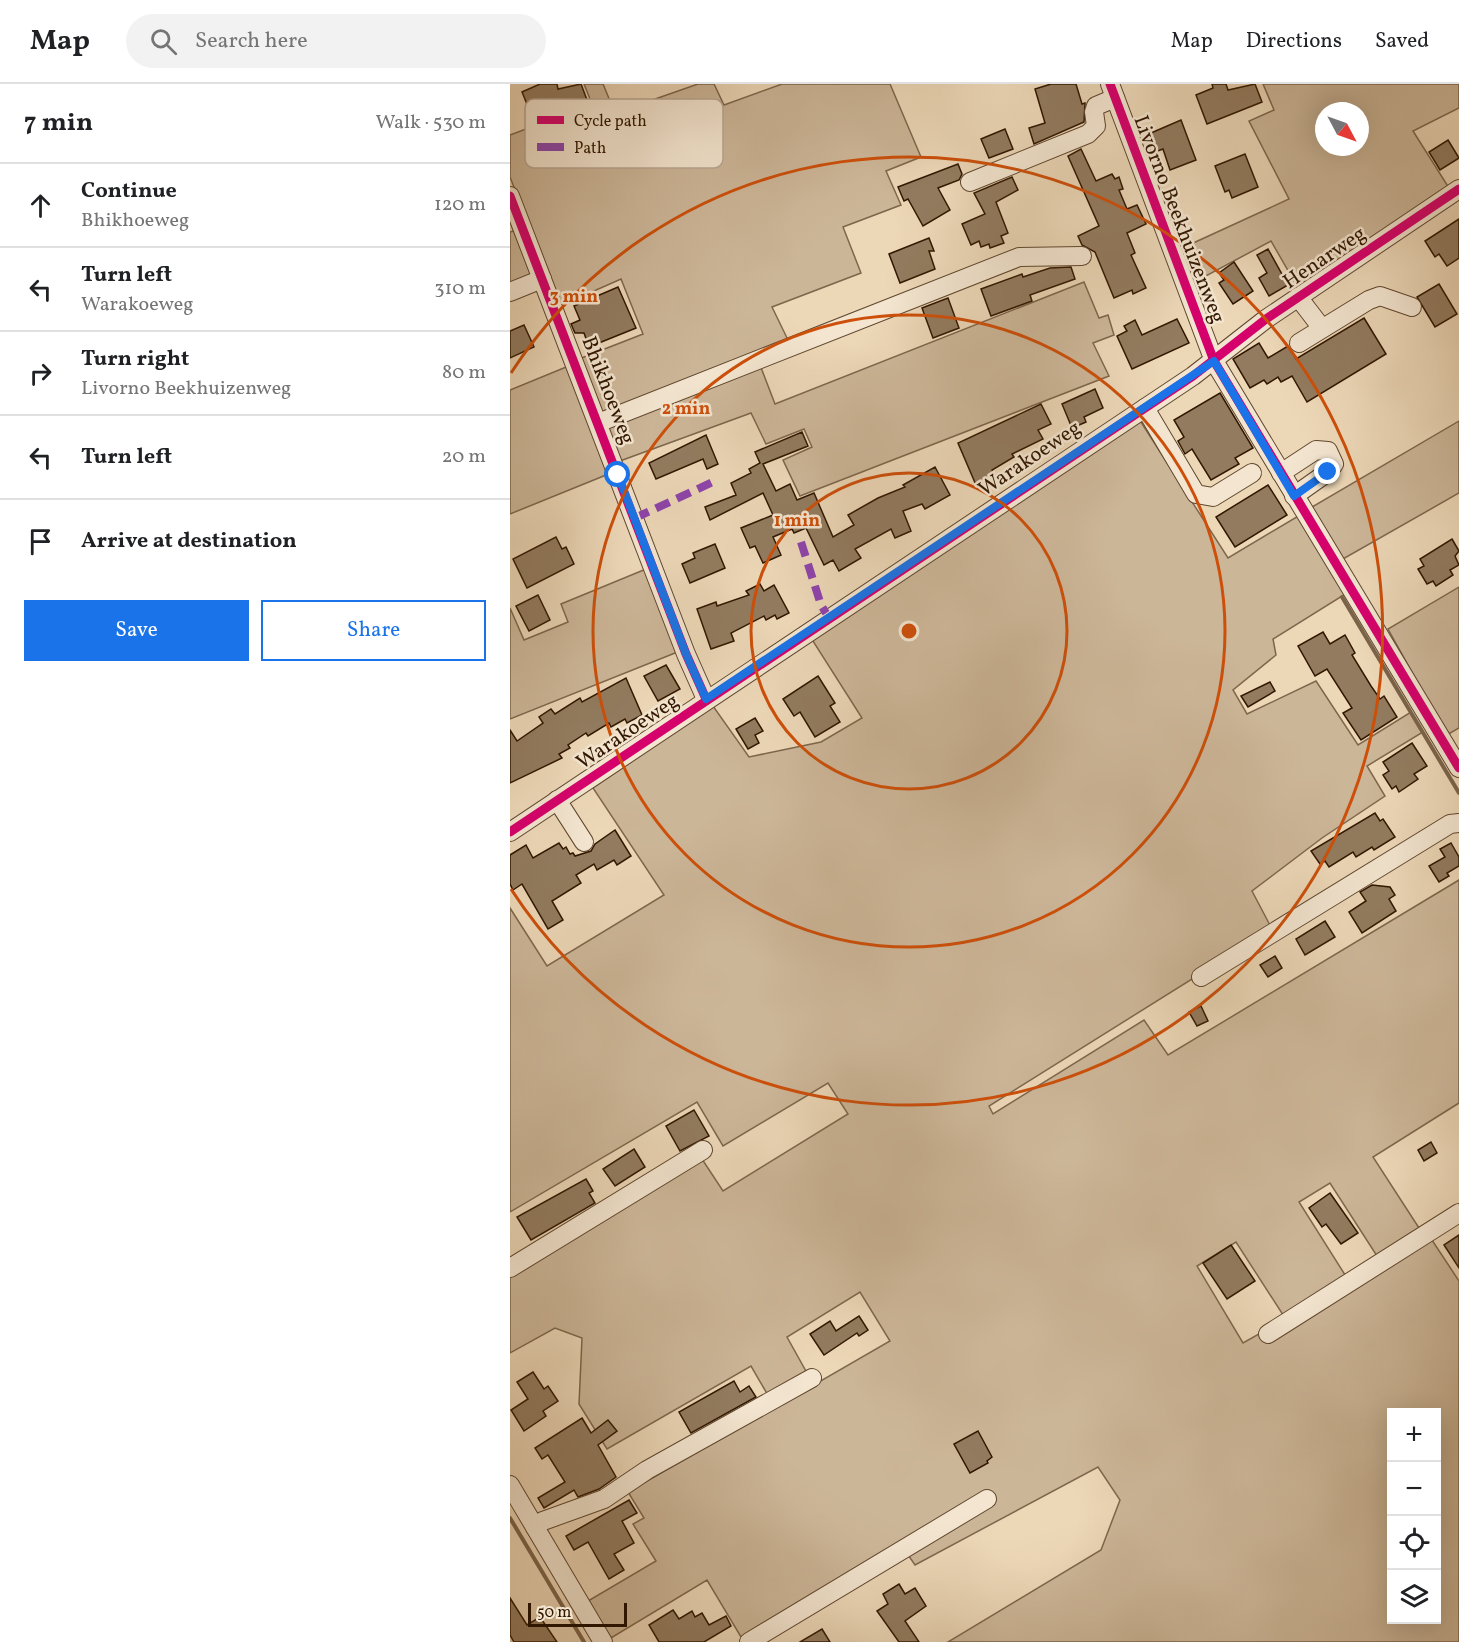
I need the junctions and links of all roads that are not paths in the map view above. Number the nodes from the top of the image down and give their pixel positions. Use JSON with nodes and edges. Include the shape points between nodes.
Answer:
{"nodes":[{"id":1,"x":1112,"y":91,"type":"edge"},
{"id":2,"x":970,"y":182,"type":"dead end"},
{"id":3,"x":1459,"y":189,"type":"edge"},
{"id":4,"x":510,"y":196,"type":"edge"},
{"id":5,"x":1082,"y":256,"type":"dead end"},
{"id":6,"x":542,"y":279,"type":"junction"},
{"id":7,"x":510,"y":292,"type":"edge"},
{"id":8,"x":1298,"y":297,"type":"junction"},
{"id":9,"x":1412,"y":307,"type":"dead end"},
{"id":10,"x":1321,"y":327,"type":"junction"},
{"id":11,"x":1299,"y":343,"type":"dead end"},
{"id":12,"x":1214,"y":361,"type":"junction"},
{"id":13,"x":1145,"y":408,"type":"junction"},
{"id":14,"x":597,"y":423,"type":"junction"},
{"id":15,"x":1252,"y":473,"type":"dead end"},
{"id":16,"x":1281,"y":473,"type":"junction"},
{"id":17,"x":1294,"y":496,"type":"junction"},
{"id":18,"x":706,"y":699,"type":"junction"},
{"id":19,"x":1453,"y":743,"type":"edge"},
{"id":20,"x":1459,"y":768,"type":"edge"},
{"id":21,"x":557,"y":800,"type":"junction"},
{"id":22,"x":1459,"y":823,"type":"edge"},
{"id":23,"x":510,"y":832,"type":"edge"},
{"id":24,"x":584,"y":842,"type":"dead end"},
{"id":25,"x":1201,"y":977,"type":"dead end"},
{"id":26,"x":703,"y":1150,"type":"dead end"},
{"id":27,"x":1459,"y":1213,"type":"edge"},
{"id":28,"x":510,"y":1268,"type":"edge"},
{"id":29,"x":1268,"y":1334,"type":"dead end"},
{"id":30,"x":812,"y":1378,"type":"dead end"},
{"id":31,"x":510,"y":1485,"type":"edge"},
{"id":32,"x":987,"y":1499,"type":"dead end"},
{"id":33,"x":535,"y":1527,"type":"junction"},
{"id":34,"x":603,"y":1642,"type":"edge"},
{"id":35,"x":749,"y":1642,"type":"edge"}],
"edges":[{"from":1,"to":2,"type":"street","via":[[1096,106],[1095,126],[1088,134]]},
{"from":1,"to":12,"type":"street","name":"Livorno Beekhuizenweg"},
{"from":3,"to":8,"type":"street","name":"Henarweg"},
{"from":4,"to":6,"type":"street","name":"Bhikhoeweg"},
{"from":5,"to":14,"type":"street","via":[[1019,257]]},
{"from":6,"to":7,"type":"street"},
{"from":6,"to":14,"type":"street","name":"Bhikhoeweg"},
{"from":8,"to":10,"type":"street"},
{"from":8,"to":12,"type":"street","name":"Henarweg"},
{"from":9,"to":10,"type":"street","via":[[1380,296]]},
{"from":10,"to":11,"type":"street"},
{"from":12,"to":13,"type":"street","name":"Warakoeweg"},
{"from":12,"to":16,"type":"street","name":"Livorno Beekhuizenweg"},
{"from":13,"to":15,"type":"street","via":[[1196,494],[1214,497]]},
{"from":13,"to":18,"type":"street","name":"Warakoeweg"},
{"from":14,"to":18,"type":"street","name":"Bhikhoeweg"},
{"from":16,"to":17,"type":"street","name":"Livorno Beekhuizenweg"},
{"from":16,"to":17,"type":"street","via":[[1316,450],[1328,451],[1333,458],[1328,472]]},
{"from":17,"to":19,"type":"street","name":"Livorno Beekhuizenweg"},
{"from":18,"to":21,"type":"street","name":"Warakoeweg"},
{"from":19,"to":20,"type":"street","name":"Livorno Beekhuizenweg"},
{"from":21,"to":23,"type":"street","name":"Warakoeweg"},
{"from":21,"to":24,"type":"street"},
{"from":22,"to":25,"type":"street","via":[[1450,824]]},
{"from":26,"to":28,"type":"street"},
{"from":27,"to":29,"type":"street"},
{"from":30,"to":33,"type":"street","via":[[647,1470],[604,1499]]},
{"from":31,"to":33,"type":"street"},
{"from":32,"to":35,"type":"street"},
{"from":33,"to":34,"type":"street"}]}
